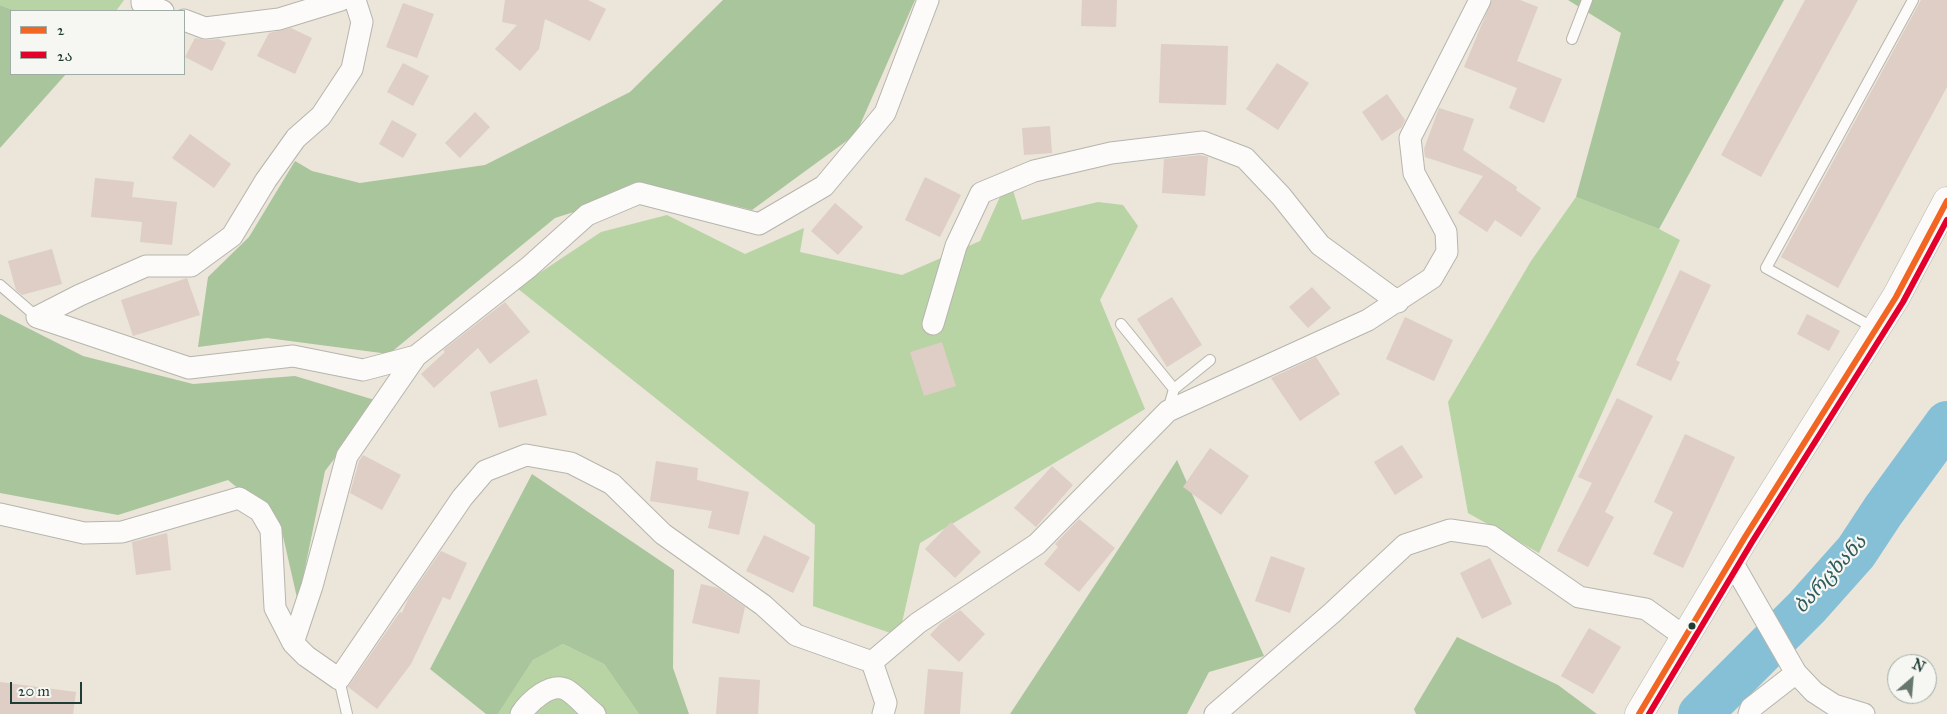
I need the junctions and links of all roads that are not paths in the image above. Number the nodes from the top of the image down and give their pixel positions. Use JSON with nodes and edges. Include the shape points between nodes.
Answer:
{"nodes":[{"id":1,"x":142,"y":0,"type":"edge"},
{"id":2,"x":341,"y":0,"type":"edge"},
{"id":3,"x":355,"y":0,"type":"edge"},
{"id":4,"x":928,"y":0,"type":"edge"},
{"id":5,"x":1480,"y":0,"type":"edge"},
{"id":6,"x":1587,"y":0,"type":"edge"},
{"id":7,"x":1913,"y":0,"type":"edge"},
{"id":8,"x":160,"y":10,"type":"edge"},
{"id":9,"x":185,"y":20,"type":"edge"},
{"id":10,"x":1572,"y":39,"type":"dead end"},
{"id":11,"x":1947,"y":201,"type":"edge"},
{"id":12,"x":0,"y":285,"type":"edge"},
{"id":13,"x":1398,"y":302,"type":"junction"},
{"id":14,"x":37,"y":317,"type":"junction"},
{"id":15,"x":933,"y":324,"type":"dead end"},
{"id":16,"x":1121,"y":324,"type":"dead end"},
{"id":17,"x":1876,"y":329,"type":"junction"},
{"id":18,"x":416,"y":356,"type":"junction"},
{"id":19,"x":1210,"y":360,"type":"dead end"},
{"id":20,"x":1174,"y":389,"type":"junction"},
{"id":21,"x":1168,"y":411,"type":"junction"},
{"id":22,"x":0,"y":514,"type":"edge"},
{"id":23,"x":1731,"y":560,"type":"junction"},
{"id":24,"x":1685,"y":637,"type":"junction"},
{"id":25,"x":293,"y":643,"type":"junction"},
{"id":26,"x":872,"y":662,"type":"junction"},
{"id":27,"x":1793,"y":666,"type":"junction"},
{"id":28,"x":340,"y":679,"type":"junction"},
{"id":29,"x":347,"y":714,"type":"edge"},
{"id":30,"x":521,"y":714,"type":"edge"},
{"id":31,"x":595,"y":714,"type":"edge"},
{"id":32,"x":883,"y":714,"type":"edge"},
{"id":33,"x":1215,"y":714,"type":"edge"},
{"id":34,"x":1639,"y":714,"type":"edge"},
{"id":35,"x":1749,"y":714,"type":"edge"},
{"id":36,"x":1864,"y":714,"type":"edge"}],
"edges":[{"from":1,"to":8,"type":"street","via":[[142,3]]},
{"from":2,"to":9,"type":"street","via":[[279,19],[205,28]]},
{"from":3,"to":14,"type":"street","via":[[362,22],[352,69],[321,116],[296,138],[232,236],[191,266],[146,266]]},
{"from":4,"to":18,"type":"street","via":[[884,113],[824,186],[759,224],[639,193],[587,214],[529,267]]},
{"from":5,"to":13,"type":"street","via":[[1410,138],[1414,173],[1446,232],[1447,252],[1432,278]]},
{"from":6,"to":10,"type":"lane"},
{"from":7,"to":17,"type":"lane","via":[[1766,268]]},
{"from":11,"to":17,"type":"main road"},
{"from":12,"to":14,"type":"lane"},
{"from":13,"to":15,"type":"street","via":[[1320,245],[1245,158],[1203,142],[1111,153],[1034,172],[981,194],[956,246]]},
{"from":13,"to":21,"type":"street","via":[[1368,320]]},
{"from":14,"to":18,"type":"street","via":[[189,368],[293,356],[363,370]]},
{"from":16,"to":20,"type":"lane"},
{"from":17,"to":23,"type":"main road"},
{"from":18,"to":25,"type":"street","via":[[346,456],[312,586]]},
{"from":19,"to":20,"type":"lane"},
{"from":20,"to":21,"type":"lane"},
{"from":21,"to":26,"type":"street","via":[[1037,544],[918,623]]},
{"from":22,"to":25,"type":"street","via":[[84,533],[122,532],[239,498],[260,511],[271,530],[275,608]]},
{"from":23,"to":24,"type":"main road"},
{"from":23,"to":27,"type":"street"},
{"from":24,"to":33,"type":"street","via":[[1646,609],[1579,597],[1491,536],[1450,530],[1405,545],[1332,614]]},
{"from":24,"to":34,"type":"main road"},
{"from":25,"to":28,"type":"street"},
{"from":26,"to":28,"type":"street","via":[[796,635],[763,605],[663,534],[612,484],[571,463],[526,455],[485,471],[462,498]]},
{"from":26,"to":32,"type":"street","via":[[886,703]]},
{"from":27,"to":35,"type":"street"},
{"from":27,"to":36,"type":"street","via":[[1814,692],[1834,705]]},
{"from":28,"to":29,"type":"lane"},
{"from":30,"to":31,"type":"street","via":[[530,702],[553,688],[566,690]]}]}
